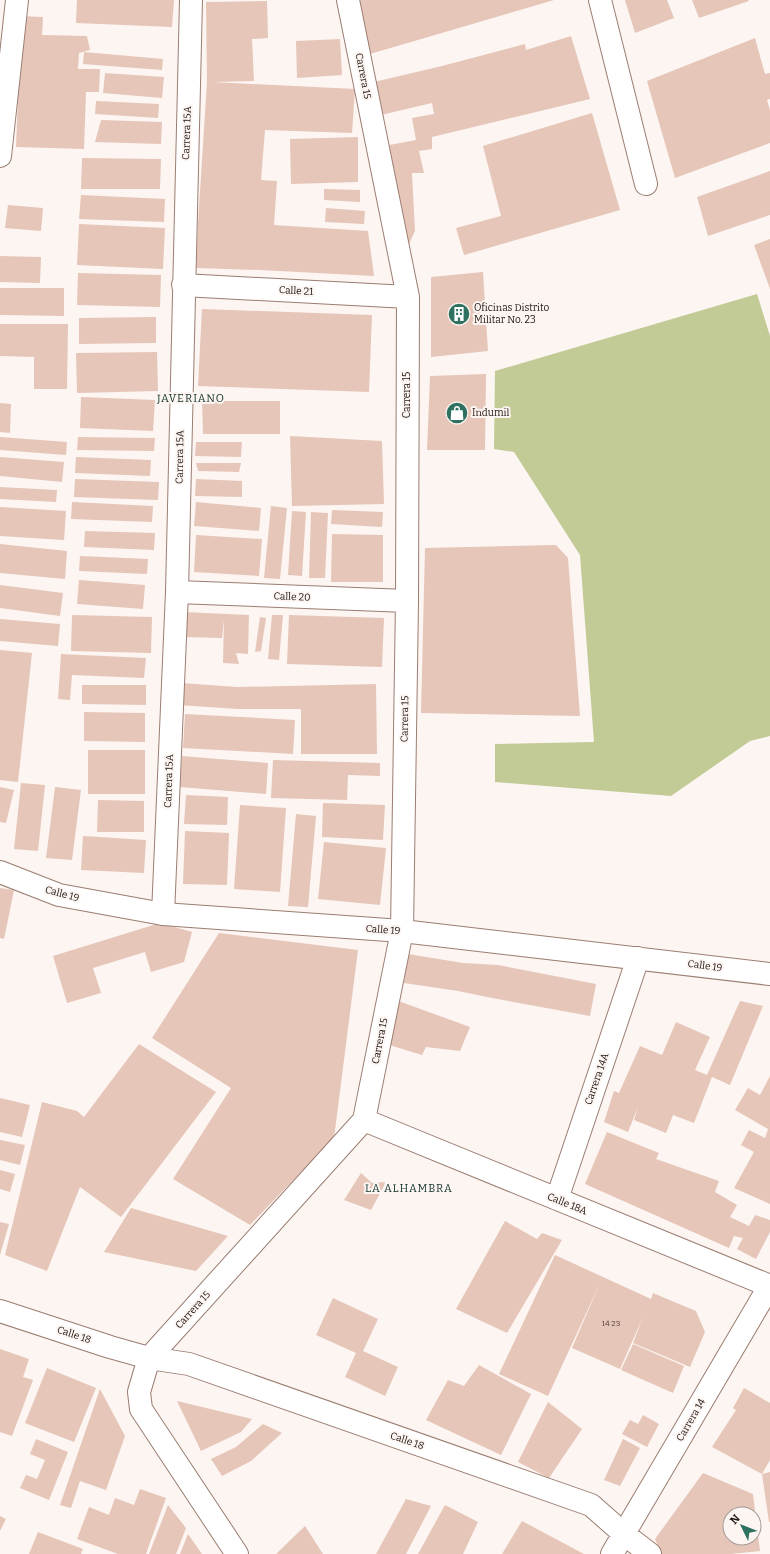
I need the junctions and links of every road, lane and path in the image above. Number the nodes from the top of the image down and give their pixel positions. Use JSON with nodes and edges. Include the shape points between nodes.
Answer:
{"nodes":[{"id":1,"x":17,"y":0,"type":"edge"},
{"id":2,"x":191,"y":0,"type":"edge"},
{"id":3,"x":348,"y":0,"type":"edge"},
{"id":4,"x":600,"y":0,"type":"edge"},
{"id":5,"x":0,"y":156,"type":"edge"},
{"id":6,"x":646,"y":184,"type":"dead end"},
{"id":7,"x":183,"y":285,"type":"junction"},
{"id":8,"x":408,"y":297,"type":"junction"},
{"id":9,"x":177,"y":592,"type":"junction"},
{"id":10,"x":406,"y":601,"type":"junction"},
{"id":11,"x":0,"y":872,"type":"edge"},
{"id":12,"x":163,"y":914,"type":"junction"},
{"id":13,"x":402,"y":931,"type":"junction"},
{"id":14,"x":638,"y":958,"type":"junction"},
{"id":15,"x":770,"y":974,"type":"edge"},
{"id":16,"x":364,"y":1120,"type":"junction"},
{"id":17,"x":557,"y":1199,"type":"junction"},
{"id":18,"x":770,"y":1286,"type":"edge"},
{"id":19,"x":0,"y":1311,"type":"edge"},
{"id":20,"x":149,"y":1358,"type":"junction"},
{"id":21,"x":624,"y":1534,"type":"junction"},
{"id":22,"x":237,"y":1554,"type":"edge"},
{"id":23,"x":612,"y":1554,"type":"edge"},
{"id":24,"x":650,"y":1554,"type":"edge"}],
"edges":[{"from":1,"to":5,"type":"street"},
{"from":2,"to":7,"type":"street","name":"Carrera 15A"},
{"from":3,"to":8,"type":"street","name":"Carrera 15"},
{"from":4,"to":6,"type":"street"},
{"from":7,"to":8,"type":"street","name":"Calle 21"},
{"from":7,"to":9,"type":"street","name":"Carrera 15A"},
{"from":8,"to":10,"type":"street","name":"Carrera 15"},
{"from":9,"to":10,"type":"street","name":"Calle 20"},
{"from":9,"to":12,"type":"street","name":"Carrera 15A"},
{"from":10,"to":13,"type":"street","name":"Carrera 15"},
{"from":11,"to":12,"type":"street","name":"Calle 19","via":[[59,895]]},
{"from":12,"to":13,"type":"street","name":"Calle 19"},
{"from":13,"to":14,"type":"street","name":"Calle 19"},
{"from":13,"to":16,"type":"street","name":"Carrera 15"},
{"from":14,"to":15,"type":"street","name":"Calle 19"},
{"from":14,"to":17,"type":"street","name":"Carrera 14A"},
{"from":16,"to":17,"type":"street","name":"Calle 18A"},
{"from":16,"to":20,"type":"street","name":"Carrera 15"},
{"from":17,"to":18,"type":"street","name":"Calle 18A"},
{"from":18,"to":21,"type":"street","name":"Carrera 14"},
{"from":19,"to":20,"type":"street","name":"Calle 18"},
{"from":20,"to":21,"type":"street","name":"Calle 18","via":[[188,1364],[591,1505]]},
{"from":20,"to":22,"type":"street","via":[[139,1392],[141,1410]]},
{"from":21,"to":23,"type":"street","name":"Carrera 14"},
{"from":21,"to":24,"type":"street","name":"Calle 18"}]}
